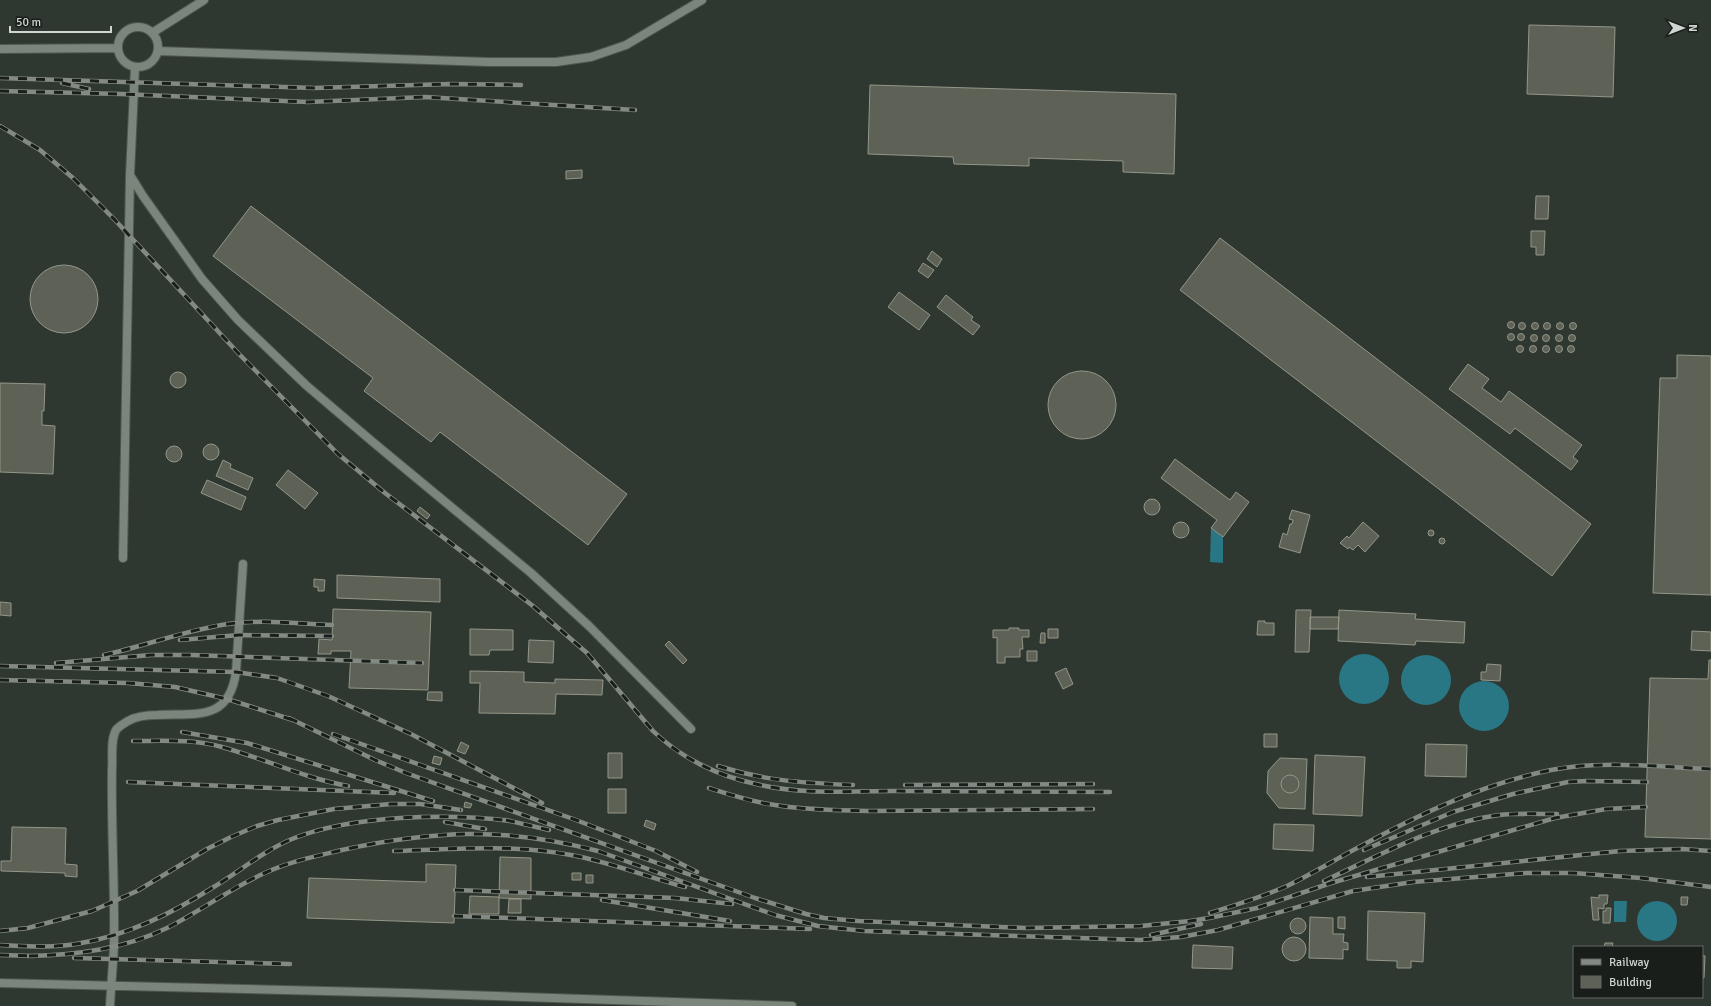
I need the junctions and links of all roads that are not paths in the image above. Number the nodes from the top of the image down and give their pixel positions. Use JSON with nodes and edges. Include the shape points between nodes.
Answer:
{"nodes":[{"id":1,"x":204,"y":0,"type":"edge"},
{"id":2,"x":702,"y":0,"type":"edge"},
{"id":3,"x":152,"y":33,"type":"junction"},
{"id":4,"x":118,"y":48,"type":"junction"},
{"id":5,"x":0,"y":49,"type":"edge"},
{"id":6,"x":158,"y":51,"type":"junction"},
{"id":7,"x":135,"y":67,"type":"junction"},
{"id":8,"x":130,"y":175,"type":"junction"},
{"id":9,"x":123,"y":558,"type":"dead end"},
{"id":10,"x":243,"y":564,"type":"dead end"},
{"id":11,"x":691,"y":729,"type":"dead end"},
{"id":12,"x":0,"y":983,"type":"edge"},
{"id":13,"x":111,"y":986,"type":"junction"},
{"id":14,"x":668,"y":1004,"type":"edge"},
{"id":15,"x":110,"y":1006,"type":"edge"},
{"id":16,"x":792,"y":1006,"type":"edge"}],
"edges":[{"from":1,"to":3,"type":"lane"},
{"from":2,"to":6,"type":"lane","via":[[626,45],[591,57],[556,62],[481,62]]},
{"from":3,"to":4,"type":"lane","via":[[141,27],[134,27],[122,34]]},
{"from":3,"to":6,"type":"lane"},
{"from":4,"to":5,"type":"lane"},
{"from":4,"to":7,"type":"lane","via":[[123,60]]},
{"from":6,"to":7,"type":"lane","via":[[148,65]]},
{"from":7,"to":8,"type":"lane"},
{"from":8,"to":9,"type":"lane"},
{"from":8,"to":11,"type":"lane","via":[[202,279],[254,335],[374,443],[531,573],[589,626]]},
{"from":10,"to":13,"type":"lane","via":[[236,672],[227,699],[219,707],[206,713],[145,715],[132,718],[119,727],[113,740],[114,947]]},
{"from":12,"to":13,"type":"lane"},
{"from":13,"to":14,"type":"lane"},
{"from":13,"to":15,"type":"lane"},
{"from":14,"to":16,"type":"lane"}]}
